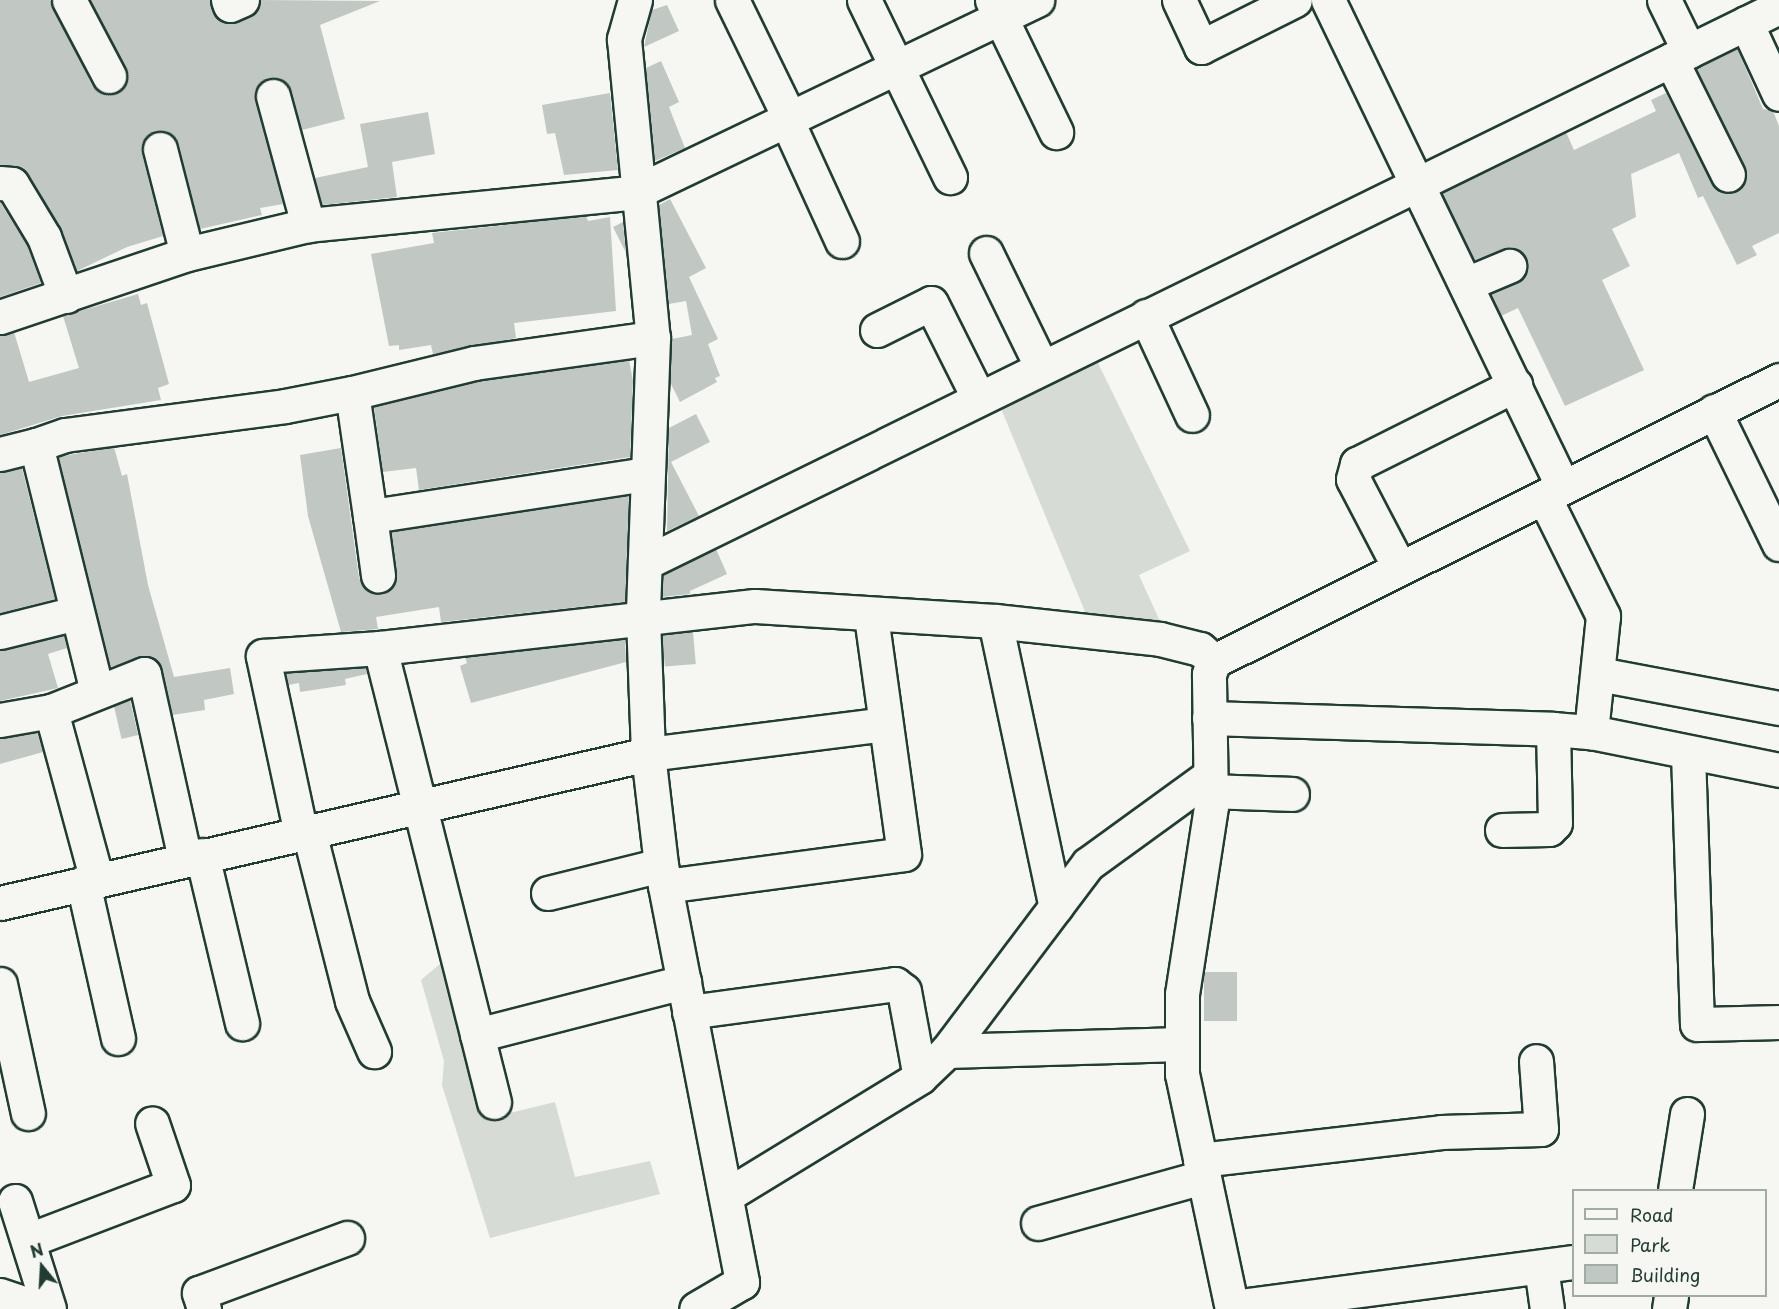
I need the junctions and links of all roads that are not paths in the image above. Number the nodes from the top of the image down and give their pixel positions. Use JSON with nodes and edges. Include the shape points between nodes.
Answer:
{"nodes":[{"id":1,"x":69,"y":0,"type":"edge"},
{"id":2,"x":228,"y":0,"type":"edge"},
{"id":3,"x":242,"y":0,"type":"edge"},
{"id":4,"x":635,"y":0,"type":"edge"},
{"id":5,"x":732,"y":0,"type":"edge"},
{"id":6,"x":864,"y":0,"type":"edge"},
{"id":7,"x":1037,"y":0,"type":"edge"},
{"id":8,"x":1179,"y":0,"type":"edge"},
{"id":9,"x":1295,"y":0,"type":"edge"},
{"id":10,"x":1328,"y":0,"type":"edge"},
{"id":11,"x":1664,"y":0,"type":"edge"},
{"id":12,"x":1779,"y":6,"type":"edge"},
{"id":13,"x":996,"y":9,"type":"edge"},
{"id":14,"x":1746,"y":23,"type":"junction"},
{"id":15,"x":1680,"y":56,"type":"junction"},
{"id":16,"x":897,"y":69,"type":"junction"},
{"id":17,"x":109,"y":76,"type":"dead end"},
{"id":18,"x":1779,"y":94,"type":"edge"},
{"id":19,"x":273,"y":96,"type":"dead end"},
{"id":20,"x":789,"y":120,"type":"junction"},
{"id":21,"x":1056,"y":132,"type":"dead end"},
{"id":22,"x":160,"y":149,"type":"dead end"},
{"id":23,"x":1728,"y":175,"type":"dead end"},
{"id":24,"x":950,"y":177,"type":"dead end"},
{"id":25,"x":0,"y":183,"type":"edge"},
{"id":26,"x":1418,"y":184,"type":"junction"},
{"id":27,"x":636,"y":192,"type":"junction"},
{"id":28,"x":308,"y":225,"type":"junction"},
{"id":29,"x":842,"y":240,"type":"dead end"},
{"id":30,"x":986,"y":253,"type":"dead end"},
{"id":31,"x":187,"y":254,"type":"junction"},
{"id":32,"x":1509,"y":266,"type":"dead end"},
{"id":33,"x":1466,"y":284,"type":"junction"},
{"id":34,"x":66,"y":296,"type":"junction"},
{"id":35,"x":0,"y":316,"type":"edge"},
{"id":36,"x":1146,"y":316,"type":"junction"},
{"id":37,"x":877,"y":330,"type":"dead end"},
{"id":38,"x":653,"y":338,"type":"junction"},
{"id":39,"x":1041,"y":366,"type":"junction"},
{"id":40,"x":1779,"y":380,"type":"edge"},
{"id":41,"x":1515,"y":385,"type":"junction"},
{"id":42,"x":352,"y":393,"type":"junction"},
{"id":43,"x":978,"y":397,"type":"junction"},
{"id":44,"x":1714,"y":411,"type":"junction"},
{"id":45,"x":1192,"y":415,"type":"dead end"},
{"id":46,"x":36,"y":445,"type":"junction"},
{"id":47,"x":0,"y":453,"type":"edge"},
{"id":48,"x":646,"y":474,"type":"junction"},
{"id":49,"x":1553,"y":492,"type":"junction"},
{"id":50,"x":370,"y":516,"type":"junction"},
{"id":51,"x":1779,"y":544,"type":"edge"},
{"id":52,"x":645,"y":563,"type":"junction"},
{"id":53,"x":1399,"y":567,"type":"junction"},
{"id":54,"x":378,"y":575,"type":"dead end"},
{"id":55,"x":76,"y":613,"type":"junction"},
{"id":56,"x":871,"y":615,"type":"junction"},
{"id":57,"x":643,"y":617,"type":"junction"},
{"id":58,"x":995,"y":621,"type":"junction"},
{"id":59,"x":0,"y":632,"type":"edge"},
{"id":60,"x":380,"y":648,"type":"junction"},
{"id":61,"x":1214,"y":661,"type":"junction"},
{"id":62,"x":1599,"y":674,"type":"junction"},
{"id":63,"x":94,"y":680,"type":"dead end"},
{"id":64,"x":1779,"y":708,"type":"edge"},
{"id":65,"x":51,"y":711,"type":"junction"},
{"id":66,"x":1209,"y":718,"type":"junction"},
{"id":67,"x":0,"y":720,"type":"edge"},
{"id":68,"x":884,"y":724,"type":"junction"},
{"id":69,"x":1553,"y":729,"type":"junction"},
{"id":70,"x":1591,"y":732,"type":"junction"},
{"id":71,"x":1688,"y":753,"type":"junction"},
{"id":72,"x":648,"y":754,"type":"junction"},
{"id":73,"x":1779,"y":770,"type":"edge"},
{"id":74,"x":1210,"y":783,"type":"junction"},
{"id":75,"x":1292,"y":794,"type":"dead end"},
{"id":76,"x":421,"y":808,"type":"junction"},
{"id":77,"x":1502,"y":830,"type":"dead end"},
{"id":78,"x":305,"y":833,"type":"junction"},
{"id":79,"x":194,"y":857,"type":"junction"},
{"id":80,"x":663,"y":876,"type":"junction"},
{"id":81,"x":90,"y":881,"type":"junction"},
{"id":82,"x":548,"y":893,"type":"dead end"},
{"id":83,"x":0,"y":903,"type":"edge"},
{"id":84,"x":1056,"y":907,"type":"junction"},
{"id":85,"x":0,"y":984,"type":"edge"},
{"id":86,"x":687,"y":997,"type":"junction"},
{"id":87,"x":1779,"y":1022,"type":"edge"},
{"id":88,"x":242,"y":1023,"type":"dead end"},
{"id":89,"x":477,"y":1035,"type":"junction"},
{"id":90,"x":118,"y":1038,"type":"dead end"},
{"id":91,"x":1181,"y":1044,"type":"junction"},
{"id":92,"x":374,"y":1051,"type":"dead end"},
{"id":93,"x":947,"y":1051,"type":"junction"},
{"id":94,"x":1536,"y":1061,"type":"dead end"},
{"id":95,"x":920,"y":1077,"type":"junction"},
{"id":96,"x":494,"y":1102,"type":"dead end"},
{"id":97,"x":28,"y":1113,"type":"dead end"},
{"id":98,"x":152,"y":1124,"type":"dead end"},
{"id":99,"x":1693,"y":1133,"type":"dead end"},
{"id":100,"x":1201,"y":1168,"type":"junction"},
{"id":101,"x":1675,"y":1189,"type":"edge"},
{"id":102,"x":727,"y":1195,"type":"junction"},
{"id":103,"x":15,"y":1201,"type":"dead end"},
{"id":104,"x":1038,"y":1223,"type":"dead end"},
{"id":105,"x":347,"y":1238,"type":"dead end"},
{"id":106,"x":29,"y":1240,"type":"junction"},
{"id":107,"x":1572,"y":1262,"type":"edge"},
{"id":108,"x":1541,"y":1267,"type":"junction"},
{"id":109,"x":0,"y":1294,"type":"edge"},
{"id":110,"x":744,"y":1296,"type":"edge"},
{"id":111,"x":1232,"y":1308,"type":"edge"},
{"id":112,"x":41,"y":1309,"type":"edge"},
{"id":113,"x":49,"y":1309,"type":"edge"},
{"id":114,"x":204,"y":1309,"type":"edge"},
{"id":115,"x":696,"y":1309,"type":"edge"},
{"id":116,"x":1547,"y":1309,"type":"edge"}],
"edges":[{"from":1,"to":17,"type":"street"},
{"from":2,"to":3,"type":"street","via":[[231,5]]},
{"from":4,"to":27,"type":"street","via":[[624,39]]},
{"from":5,"to":20,"type":"street"},
{"from":6,"to":16,"type":"street"},
{"from":7,"to":13,"type":"street"},
{"from":8,"to":9,"type":"street","via":[[1201,47]]},
{"from":10,"to":26,"type":"street"},
{"from":11,"to":15,"type":"street"},
{"from":12,"to":14,"type":"street"},
{"from":13,"to":16,"type":"street"},
{"from":13,"to":21,"type":"street"},
{"from":14,"to":15,"type":"street"},
{"from":14,"to":18,"type":"street"},
{"from":15,"to":23,"type":"street"},
{"from":15,"to":26,"type":"street"},
{"from":16,"to":20,"type":"street"},
{"from":16,"to":24,"type":"street"},
{"from":19,"to":28,"type":"street"},
{"from":20,"to":27,"type":"street"},
{"from":20,"to":29,"type":"street"},
{"from":22,"to":31,"type":"street"},
{"from":25,"to":34,"type":"street","via":[[12,184],[33,219]]},
{"from":26,"to":33,"type":"street"},
{"from":26,"to":36,"type":"street"},
{"from":27,"to":28,"type":"street"},
{"from":27,"to":38,"type":"street"},
{"from":28,"to":31,"type":"street"},
{"from":30,"to":39,"type":"street"},
{"from":31,"to":34,"type":"street"},
{"from":32,"to":33,"type":"street"},
{"from":33,"to":41,"type":"street"},
{"from":34,"to":35,"type":"street"},
{"from":36,"to":39,"type":"street"},
{"from":36,"to":45,"type":"street"},
{"from":37,"to":43,"type":"street","via":[[931,303]]},
{"from":38,"to":42,"type":"street","via":[[474,363]]},
{"from":38,"to":48,"type":"street"},
{"from":39,"to":43,"type":"street"},
{"from":40,"to":44,"type":"street"},
{"from":41,"to":49,"type":"street"},
{"from":41,"to":53,"type":"street","via":[[1357,464],[1353,479]]},
{"from":42,"to":46,"type":"street","via":[[285,406],[77,433]]},
{"from":42,"to":50,"type":"street"},
{"from":43,"to":52,"type":"street"},
{"from":44,"to":49,"type":"street"},
{"from":44,"to":51,"type":"street"},
{"from":46,"to":47,"type":"street"},
{"from":46,"to":55,"type":"street"},
{"from":48,"to":50,"type":"street"},
{"from":48,"to":52,"type":"street"},
{"from":49,"to":53,"type":"street"},
{"from":49,"to":62,"type":"street","via":[[1603,616]]},
{"from":50,"to":54,"type":"street"},
{"from":52,"to":57,"type":"street"},
{"from":53,"to":61,"type":"street"},
{"from":55,"to":59,"type":"street"},
{"from":55,"to":63,"type":"street"},
{"from":56,"to":57,"type":"street","via":[[755,606]]},
{"from":56,"to":58,"type":"street"},
{"from":56,"to":68,"type":"street"},
{"from":57,"to":60,"type":"street"},
{"from":57,"to":72,"type":"street"},
{"from":58,"to":61,"type":"street","via":[[1160,639],[1200,649]]},
{"from":58,"to":84,"type":"street"},
{"from":60,"to":76,"type":"street"},
{"from":60,"to":78,"type":"street","via":[[262,656]]},
{"from":61,"to":66,"type":"street","via":[[1209,674]]},
{"from":62,"to":64,"type":"street"},
{"from":62,"to":70,"type":"street"},
{"from":65,"to":67,"type":"street"},
{"from":65,"to":79,"type":"street","via":[[144,674]]},
{"from":65,"to":81,"type":"street"},
{"from":66,"to":69,"type":"street"},
{"from":66,"to":74,"type":"street"},
{"from":68,"to":72,"type":"street"},
{"from":68,"to":80,"type":"street","via":[[904,854]]},
{"from":69,"to":70,"type":"street"},
{"from":69,"to":77,"type":"street","via":[[1556,823],[1549,829]]},
{"from":70,"to":71,"type":"street"},
{"from":71,"to":73,"type":"street"},
{"from":71,"to":87,"type":"street","via":[[1697,1024]]},
{"from":72,"to":76,"type":"street"},
{"from":72,"to":80,"type":"street"},
{"from":74,"to":75,"type":"street"},
{"from":74,"to":84,"type":"street","via":[[1088,864]]},
{"from":74,"to":91,"type":"street","via":[[1204,860],[1182,994]]},
{"from":76,"to":78,"type":"street"},
{"from":76,"to":89,"type":"street"},
{"from":78,"to":79,"type":"street"},
{"from":78,"to":92,"type":"street","via":[[352,1001]]},
{"from":79,"to":81,"type":"street"},
{"from":79,"to":88,"type":"street"},
{"from":80,"to":82,"type":"street"},
{"from":80,"to":86,"type":"street"},
{"from":81,"to":83,"type":"street"},
{"from":81,"to":90,"type":"street"},
{"from":84,"to":93,"type":"street"},
{"from":85,"to":97,"type":"street"},
{"from":86,"to":89,"type":"street"},
{"from":86,"to":95,"type":"street","via":[[895,984],[904,991]]},
{"from":86,"to":102,"type":"street"},
{"from":89,"to":96,"type":"street"},
{"from":91,"to":93,"type":"street"},
{"from":91,"to":100,"type":"street","via":[[1182,1074]]},
{"from":93,"to":95,"type":"street"},
{"from":94,"to":100,"type":"street","via":[[1541,1129],[1441,1132]]},
{"from":95,"to":102,"type":"street"},
{"from":98,"to":106,"type":"street","via":[[173,1185]]},
{"from":99,"to":101,"type":"street"},
{"from":100,"to":104,"type":"street"},
{"from":100,"to":111,"type":"street"},
{"from":102,"to":110,"type":"street"},
{"from":103,"to":106,"type":"street"},
{"from":105,"to":114,"type":"street","via":[[199,1293]]},
{"from":106,"to":113,"type":"street"},
{"from":107,"to":108,"type":"street"},
{"from":108,"to":111,"type":"street"},
{"from":108,"to":116,"type":"street"},
{"from":109,"to":112,"type":"street"},
{"from":110,"to":115,"type":"street"}]}
